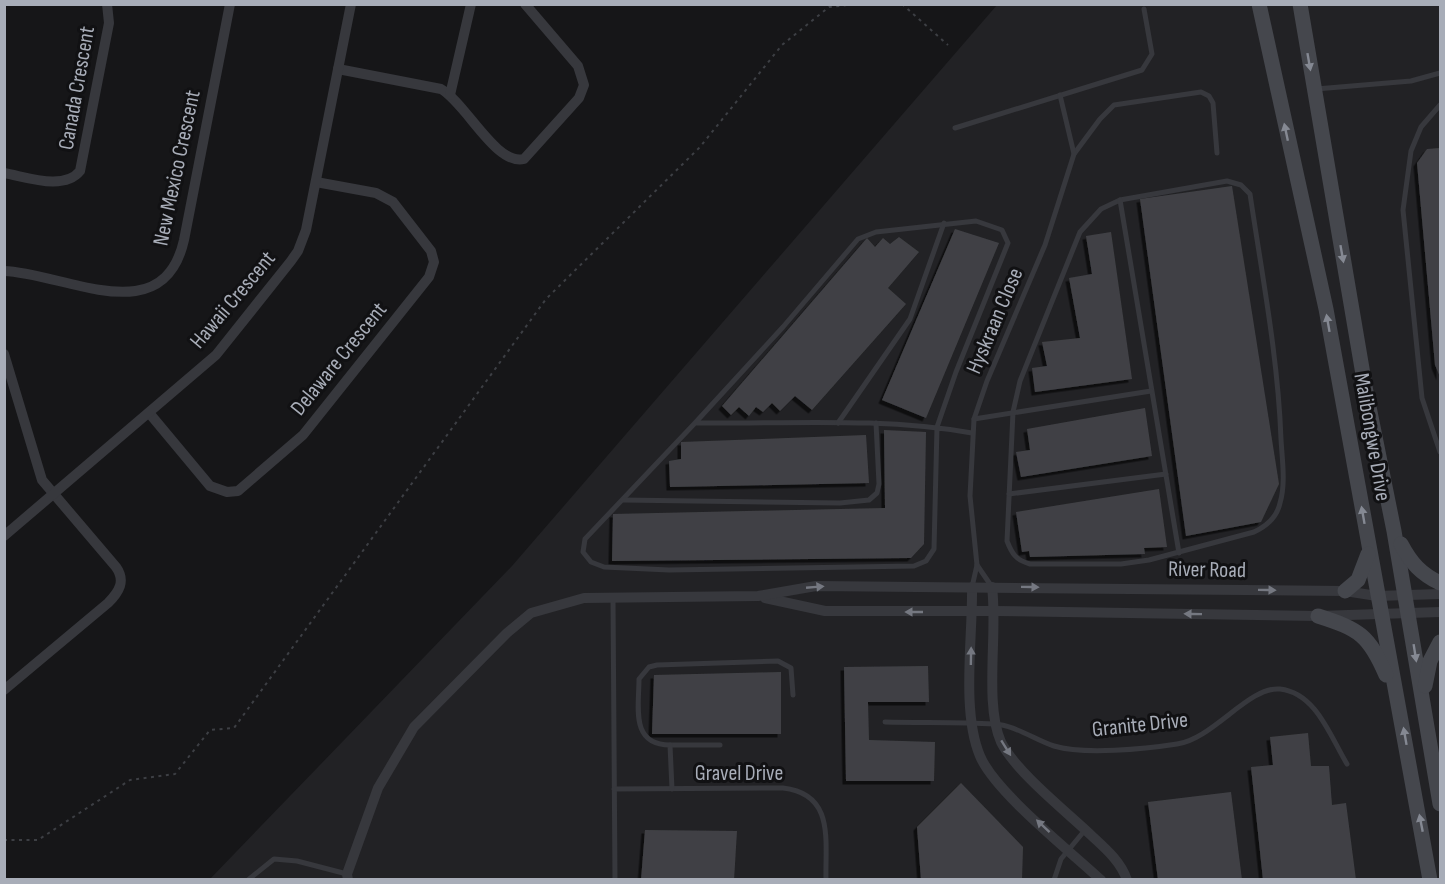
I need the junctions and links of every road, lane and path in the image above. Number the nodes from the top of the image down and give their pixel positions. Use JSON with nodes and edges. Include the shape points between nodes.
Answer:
{"nodes":[{"id":1,"x":107,"y":4,"type":"edge"},
{"id":2,"x":230,"y":4,"type":"edge"},
{"id":3,"x":351,"y":4,"type":"edge"},
{"id":4,"x":471,"y":4,"type":"edge"},
{"id":5,"x":525,"y":4,"type":"edge"},
{"id":6,"x":857,"y":4,"type":"edge"},
{"id":7,"x":902,"y":4,"type":"edge"},
{"id":8,"x":1259,"y":4,"type":"edge"},
{"id":9,"x":1300,"y":4,"type":"edge"},
{"id":10,"x":1144,"y":9,"type":"dead end"},
{"id":11,"x":948,"y":45,"type":"dead end"},
{"id":12,"x":338,"y":69,"type":"junction"},
{"id":13,"x":1440,"y":73,"type":"edge"},
{"id":14,"x":1314,"y":90,"type":"junction"},
{"id":15,"x":450,"y":95,"type":"junction"},
{"id":16,"x":1060,"y":95,"type":"junction"},
{"id":17,"x":1440,"y":105,"type":"edge"},
{"id":18,"x":955,"y":128,"type":"dead end"},
{"id":19,"x":1217,"y":153,"type":"dead end"},
{"id":20,"x":1074,"y":154,"type":"junction"},
{"id":21,"x":4,"y":173,"type":"edge"},
{"id":22,"x":316,"y":182,"type":"junction"},
{"id":23,"x":1120,"y":200,"type":"junction"},
{"id":24,"x":944,"y":223,"type":"junction"},
{"id":25,"x":4,"y":270,"type":"edge"},
{"id":26,"x":4,"y":354,"type":"edge"},
{"id":27,"x":1150,"y":391,"type":"junction"},
{"id":28,"x":1013,"y":412,"type":"junction"},
{"id":29,"x":150,"y":414,"type":"junction"},
{"id":30,"x":974,"y":419,"type":"junction"},
{"id":31,"x":695,"y":423,"type":"junction"},
{"id":32,"x":838,"y":423,"type":"junction"},
{"id":33,"x":876,"y":423,"type":"junction"},
{"id":34,"x":937,"y":427,"type":"junction"},
{"id":35,"x":972,"y":433,"type":"junction"},
{"id":36,"x":1440,"y":452,"type":"edge"},
{"id":37,"x":1166,"y":474,"type":"junction"},
{"id":38,"x":54,"y":493,"type":"junction"},
{"id":39,"x":1009,"y":494,"type":"junction"},
{"id":40,"x":623,"y":500,"type":"junction"},
{"id":41,"x":1394,"y":531,"type":"junction"},
{"id":42,"x":4,"y":536,"type":"edge"},
{"id":43,"x":1369,"y":552,"type":"junction"},
{"id":44,"x":1179,"y":553,"type":"junction"},
{"id":45,"x":977,"y":564,"type":"junction"},
{"id":46,"x":1440,"y":583,"type":"edge"},
{"id":47,"x":972,"y":587,"type":"junction"},
{"id":48,"x":992,"y":587,"type":"junction"},
{"id":49,"x":1345,"y":591,"type":"junction"},
{"id":50,"x":1440,"y":594,"type":"edge"},
{"id":51,"x":1406,"y":595,"type":"junction"},
{"id":52,"x":758,"y":596,"type":"junction"},
{"id":53,"x":1377,"y":596,"type":"junction"},
{"id":54,"x":613,"y":598,"type":"junction"},
{"id":55,"x":995,"y":610,"type":"junction"},
{"id":56,"x":972,"y":612,"type":"junction"},
{"id":57,"x":1408,"y":612,"type":"junction"},
{"id":58,"x":1440,"y":612,"type":"edge"},
{"id":59,"x":1381,"y":614,"type":"junction"},
{"id":60,"x":1318,"y":616,"type":"junction"},
{"id":61,"x":1440,"y":642,"type":"edge"},
{"id":62,"x":4,"y":690,"type":"edge"},
{"id":63,"x":793,"y":694,"type":"dead end"},
{"id":64,"x":1423,"y":699,"type":"junction"},
{"id":65,"x":1399,"y":706,"type":"junction"},
{"id":66,"x":885,"y":722,"type":"dead end"},
{"id":67,"x":996,"y":724,"type":"junction"},
{"id":68,"x":972,"y":725,"type":"junction"},
{"id":69,"x":670,"y":745,"type":"junction"},
{"id":70,"x":720,"y":745,"type":"dead end"},
{"id":71,"x":1347,"y":764,"type":"dead end"},
{"id":72,"x":614,"y":789,"type":"junction"},
{"id":73,"x":672,"y":789,"type":"junction"},
{"id":74,"x":1440,"y":804,"type":"edge"},
{"id":75,"x":1085,"y":830,"type":"junction"},
{"id":76,"x":4,"y":840,"type":"edge"},
{"id":77,"x":1068,"y":849,"type":"junction"},
{"id":78,"x":345,"y":878,"type":"edge"},
{"id":79,"x":248,"y":879,"type":"edge"},
{"id":80,"x":615,"y":879,"type":"edge"},
{"id":81,"x":826,"y":879,"type":"edge"},
{"id":82,"x":1054,"y":879,"type":"edge"},
{"id":83,"x":1101,"y":879,"type":"edge"},
{"id":84,"x":1127,"y":879,"type":"edge"},
{"id":85,"x":1430,"y":879,"type":"edge"}],
"edges":[{"from":1,"to":21,"type":"street","name":"Canada Crescent","via":[[109,23],[80,171],[62,182]]},
{"from":2,"to":25,"type":"street","name":"New Mexico Crescent","via":[[182,250],[169,273],[149,288],[128,293]]},
{"from":3,"to":12,"type":"street","name":"Hawaii Crescent"},
{"from":4,"to":15,"type":"street"},
{"from":5,"to":15,"type":"street","via":[[578,66],[584,85],[579,98],[529,155],[515,160],[501,153]]},
{"from":6,"to":76,"type":"path","via":[[829,7],[782,45],[700,147],[546,299],[234,728],[210,730],[175,774],[130,780],[38,840]]},
{"from":7,"to":11,"type":"path"},
{"from":43,"to":8,"type":"main road","name":"Malibongwe Drive","one_way":true,"via":[[1326,309]]},
{"from":9,"to":14,"type":"main road","name":"Malibongwe Drive","one_way":true},
{"from":10,"to":16,"type":"lane","via":[[1152,54],[1142,70]]},
{"from":12,"to":15,"type":"street","via":[[434,87]]},
{"from":12,"to":22,"type":"street","name":"Hawaii Crescent"},
{"from":13,"to":14,"type":"lane","via":[[1411,81]]},
{"from":14,"to":41,"type":"main road","name":"Malibongwe Drive","one_way":true},
{"from":16,"to":18,"type":"lane"},
{"from":16,"to":20,"type":"lane"},
{"from":17,"to":36,"type":"lane","via":[[1420,127],[1411,151],[1403,210],[1422,398]]},
{"from":19,"to":20,"type":"lane","via":[[1213,103],[1201,92],[1114,105]]},
{"from":20,"to":30,"type":"lane","name":"Hyskraan Close","via":[[1046,245]]},
{"from":22,"to":29,"type":"street","name":"Hawaii Crescent","via":[[304,238],[295,256],[222,348]]},
{"from":22,"to":29,"type":"street","name":"Delaware Crescent","via":[[375,193],[393,202],[431,251],[434,262],[429,277],[309,429],[238,491],[220,491],[210,486]]},
{"from":23,"to":27,"type":"lane"},
{"from":23,"to":28,"type":"lane","via":[[1101,209],[1080,232],[1028,356]]},
{"from":23,"to":44,"type":"lane","via":[[1227,181],[1240,184],[1250,194],[1281,418],[1280,503],[1266,527]]},
{"from":24,"to":31,"type":"lane","via":[[876,232],[858,239]]},
{"from":24,"to":32,"type":"lane","via":[[910,319]]},
{"from":24,"to":34,"type":"lane","via":[[988,223],[1002,230],[1008,243]]},
{"from":26,"to":38,"type":"street","via":[[37,468]]},
{"from":27,"to":28,"type":"lane"},
{"from":27,"to":37,"type":"lane"},
{"from":28,"to":30,"type":"lane"},
{"from":28,"to":39,"type":"lane"},
{"from":29,"to":38,"type":"street","name":"Hawaii Crescent"},
{"from":30,"to":35,"type":"lane","name":"Hyskraan Close"},
{"from":31,"to":32,"type":"lane"},
{"from":31,"to":40,"type":"lane"},
{"from":32,"to":33,"type":"lane"},
{"from":33,"to":34,"type":"lane"},
{"from":33,"to":40,"type":"lane","via":[[879,484],[877,493],[869,500]]},
{"from":34,"to":35,"type":"lane"},
{"from":34,"to":40,"type":"lane","via":[[934,549],[926,561],[914,566],[669,570],[604,567],[591,562],[583,552],[585,539]]},
{"from":35,"to":45,"type":"lane","name":"Hyskraan Close","via":[[970,496]]},
{"from":37,"to":39,"type":"lane"},
{"from":37,"to":44,"type":"lane"},
{"from":38,"to":42,"type":"street","name":"Hawaii Crescent"},
{"from":38,"to":62,"type":"street","via":[[116,567],[120,587],[108,603]]},
{"from":39,"to":44,"type":"lane","via":[[1008,541],[1012,554],[1020,561],[1121,564]]},
{"from":41,"to":46,"type":"main road","via":[[1410,561]]},
{"from":41,"to":51,"type":"main road","name":"Malibongwe Drive"},
{"from":43,"to":49,"type":"main road","via":[[1358,580]]},
{"from":43,"to":53,"type":"main road","name":"Malibongwe Drive"},
{"from":45,"to":47,"type":"lane"},
{"from":45,"to":48,"type":"lane"},
{"from":47,"to":48,"type":"street","name":"River Road"},
{"from":52,"to":47,"type":"street","name":"River Road","one_way":true,"via":[[816,586]]},
{"from":47,"to":56,"type":"street"},
{"from":48,"to":49,"type":"street","name":"River Road","one_way":true},
{"from":48,"to":55,"type":"street"},
{"from":49,"to":53,"type":"street","name":"River Road"},
{"from":50,"to":51,"type":"street","name":"River Road"},
{"from":51,"to":53,"type":"street","name":"River Road"},
{"from":51,"to":57,"type":"main road","name":"Malibongwe Drive"},
{"from":52,"to":54,"type":"street"},
{"from":56,"to":52,"type":"street","name":"River Road","one_way":true,"via":[[825,611]]},
{"from":53,"to":59,"type":"main road","name":"Malibongwe Drive"},
{"from":54,"to":72,"type":"lane"},
{"from":54,"to":78,"type":"street","via":[[584,598],[531,614],[421,719],[378,788]]},
{"from":55,"to":56,"type":"street","name":"River Road"},
{"from":60,"to":55,"type":"street","name":"River Road","one_way":true},
{"from":55,"to":67,"type":"street"},
{"from":68,"to":56,"type":"street","one_way":true},
{"from":57,"to":58,"type":"street","name":"River Road"},
{"from":57,"to":59,"type":"street","name":"River Road"},
{"from":57,"to":64,"type":"main road","name":"Malibongwe Drive","one_way":true},
{"from":59,"to":60,"type":"street","name":"River Road"},
{"from":59,"to":65,"type":"main road","name":"Malibongwe Drive"},
{"from":60,"to":65,"type":"main road","via":[[1338,622],[1368,640]]},
{"from":61,"to":64,"type":"main road","via":[[1430,661]]},
{"from":63,"to":69,"type":"lane","via":[[791,668],[778,661],[649,668],[639,679],[640,727],[651,742]]},
{"from":64,"to":74,"type":"main road","name":"Malibongwe Drive"},
{"from":85,"to":65,"type":"main road","name":"Malibongwe Drive","one_way":true},
{"from":66,"to":68,"type":"lane","name":"Granite Drive"},
{"from":67,"to":68,"type":"lane","name":"Granite Drive"},
{"from":67,"to":71,"type":"lane","name":"Granite Drive","via":[[1067,749],[1178,744],[1199,738],[1240,706],[1277,689],[1306,699]]},
{"from":67,"to":75,"type":"street","one_way":true,"via":[[1000,740],[1017,764]]},
{"from":77,"to":68,"type":"street","one_way":true,"via":[[986,768]]},
{"from":69,"to":70,"type":"lane"},
{"from":69,"to":73,"type":"lane"},
{"from":72,"to":73,"type":"lane","name":"Gravel Drive"},
{"from":72,"to":80,"type":"lane"},
{"from":73,"to":81,"type":"lane","name":"Gravel Drive","via":[[783,788],[807,795],[822,810]]},
{"from":75,"to":77,"type":"lane"},
{"from":75,"to":84,"type":"street","via":[[1112,856]]},
{"from":77,"to":82,"type":"lane"},
{"from":77,"to":83,"type":"street"},
{"from":78,"to":79,"type":"lane","via":[[297,861],[274,859]]}]}
